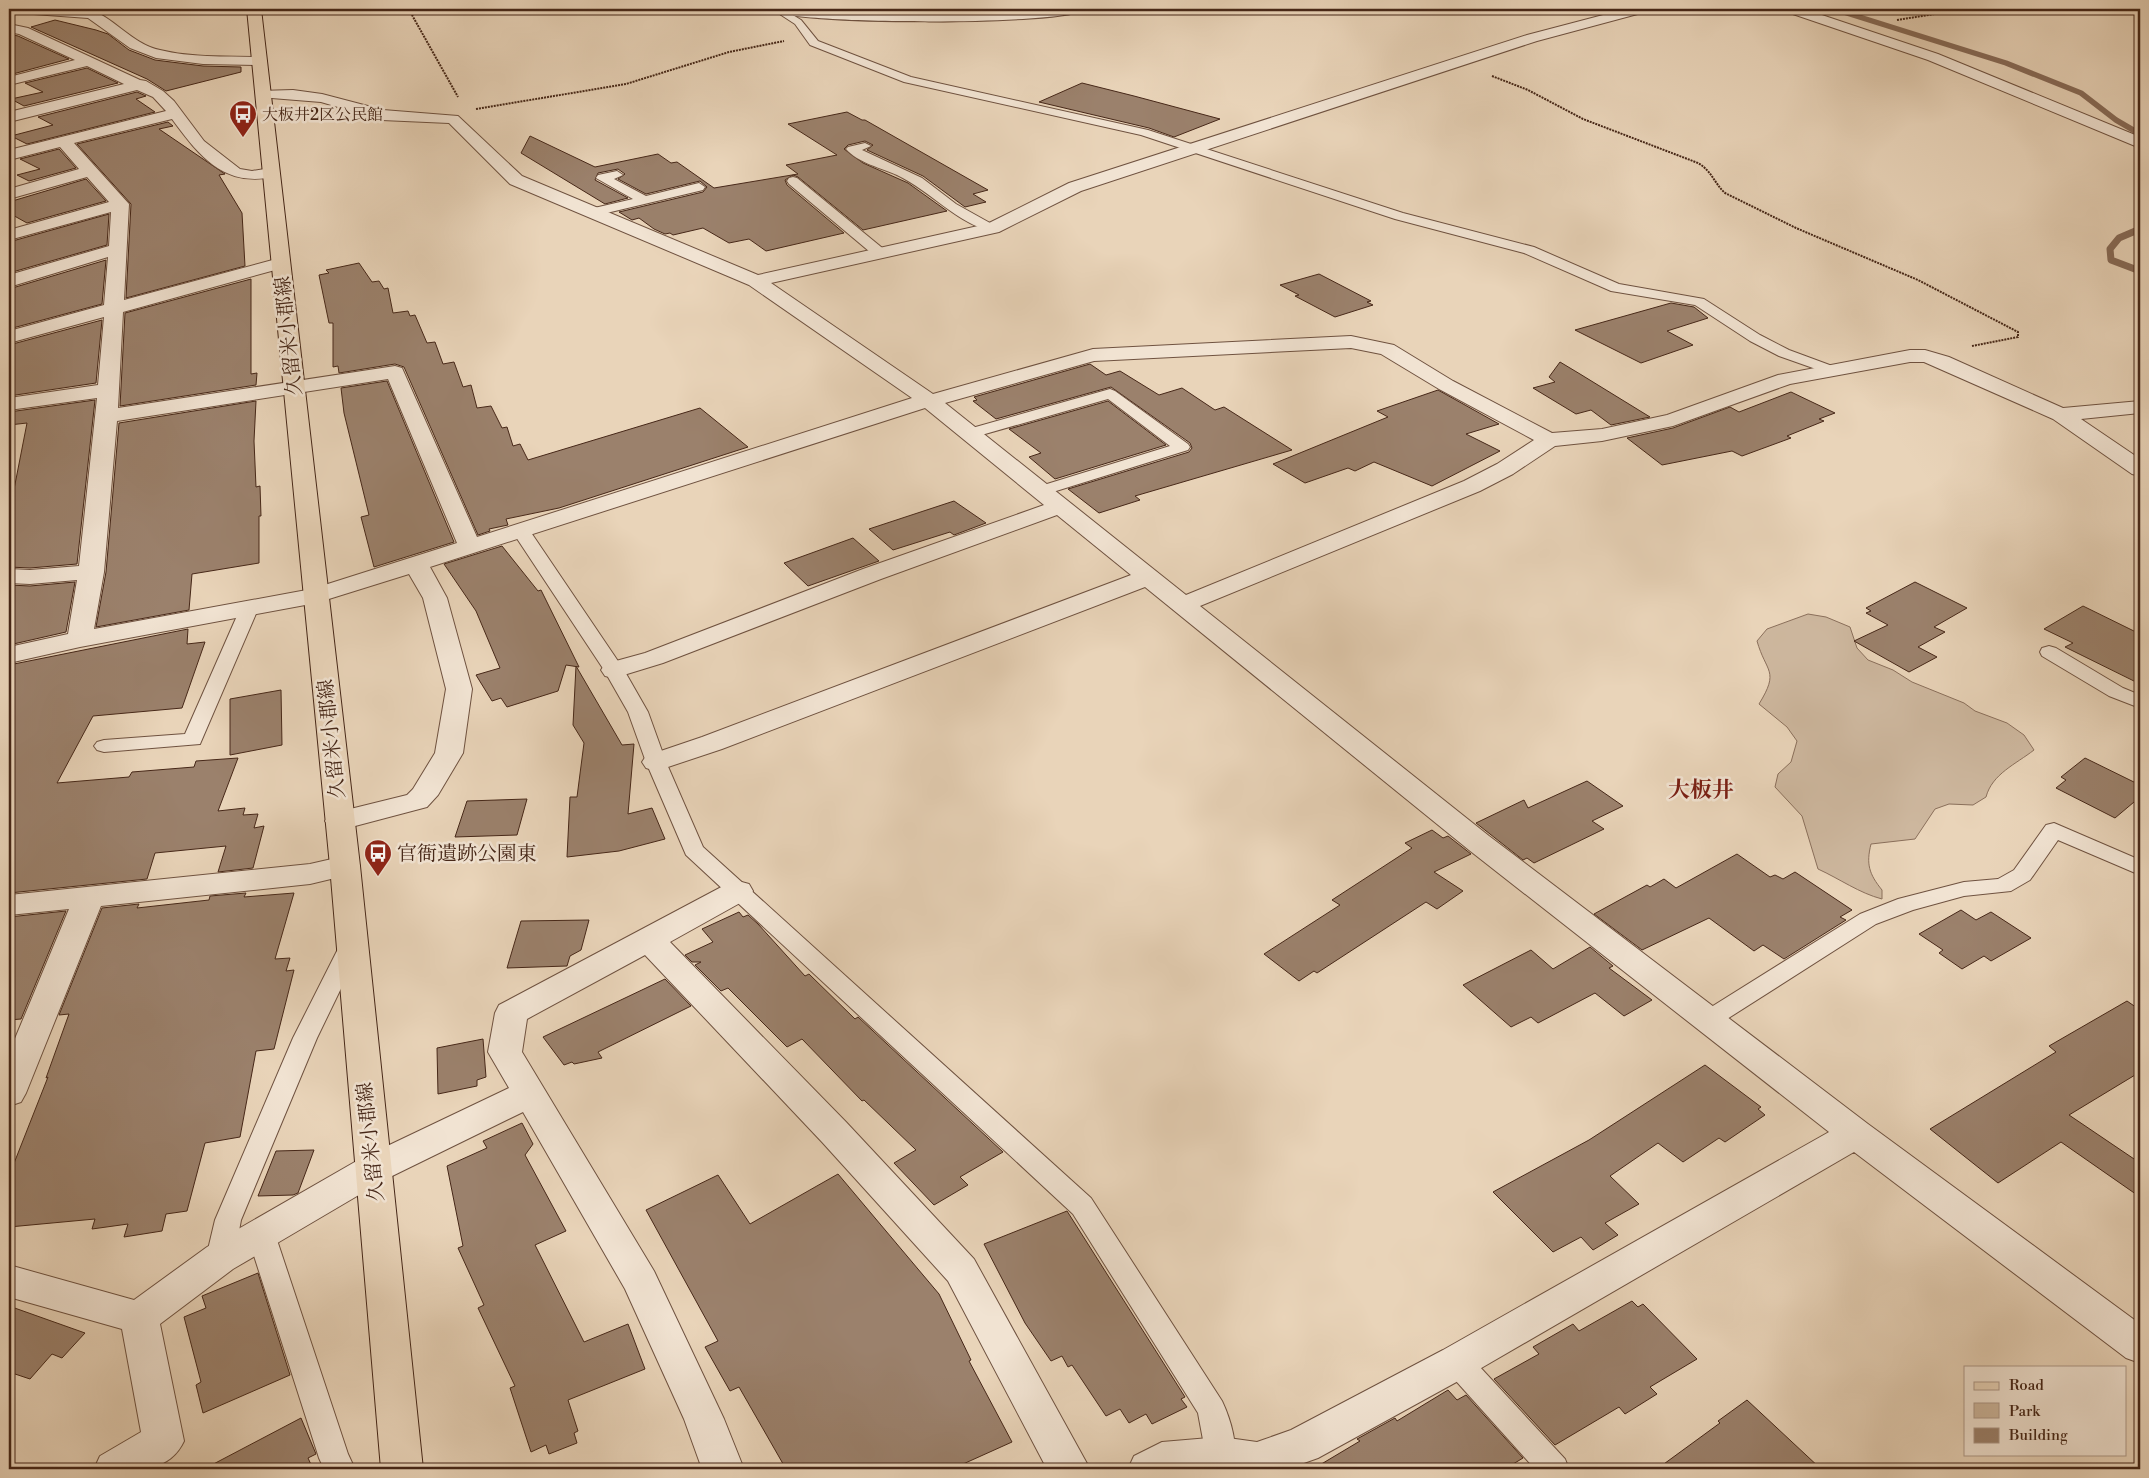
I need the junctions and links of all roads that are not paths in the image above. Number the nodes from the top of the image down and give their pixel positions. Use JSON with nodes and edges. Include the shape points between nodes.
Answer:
{"nodes":[{"id":1,"x":20,"y":9,"type":"edge"},
{"id":2,"x":254,"y":9,"type":"edge"},
{"id":3,"x":776,"y":9,"type":"edge"},
{"id":4,"x":1077,"y":9,"type":"edge"},
{"id":5,"x":1640,"y":9,"type":"edge"},
{"id":6,"x":1792,"y":9,"type":"edge"},
{"id":7,"x":9,"y":28,"type":"edge"},
{"id":8,"x":41,"y":40,"type":"junction"},
{"id":9,"x":17,"y":46,"type":"dead end"},
{"id":10,"x":260,"y":61,"type":"junction"},
{"id":11,"x":86,"y":62,"type":"junction"},
{"id":12,"x":9,"y":81,"type":"edge"},
{"id":13,"x":140,"y":84,"type":"junction"},
{"id":14,"x":264,"y":94,"type":"junction"},
{"id":15,"x":176,"y":114,"type":"junction"},
{"id":16,"x":9,"y":117,"type":"edge"},
{"id":17,"x":63,"y":141,"type":"junction"},
{"id":18,"x":2140,"y":143,"type":"edge"},
{"id":19,"x":865,"y":146,"type":"dead end"},
{"id":20,"x":1192,"y":148,"type":"junction"},
{"id":21,"x":9,"y":155,"type":"edge"},
{"id":22,"x":90,"y":171,"type":"junction"},
{"id":23,"x":271,"y":173,"type":"junction"},
{"id":24,"x":617,"y":175,"type":"dead end"},
{"id":25,"x":793,"y":181,"type":"dead end"},
{"id":26,"x":699,"y":187,"type":"dead end"},
{"id":27,"x":9,"y":194,"type":"edge"},
{"id":28,"x":645,"y":200,"type":"junction"},
{"id":29,"x":120,"y":204,"type":"junction"},
{"id":30,"x":594,"y":212,"type":"junction"},
{"id":31,"x":993,"y":228,"type":"junction"},
{"id":32,"x":9,"y":235,"type":"edge"},
{"id":33,"x":117,"y":249,"type":"junction"},
{"id":34,"x":881,"y":254,"type":"junction"},
{"id":35,"x":280,"y":263,"type":"junction"},
{"id":36,"x":9,"y":281,"type":"edge"},
{"id":37,"x":756,"y":281,"type":"junction"},
{"id":38,"x":114,"y":308,"type":"junction"},
{"id":39,"x":9,"y":337,"type":"edge"},
{"id":40,"x":1830,"y":370,"type":"junction"},
{"id":41,"x":294,"y":388,"type":"junction"},
{"id":42,"x":109,"y":390,"type":"junction"},
{"id":43,"x":929,"y":401,"type":"junction"},
{"id":44,"x":9,"y":404,"type":"edge"},
{"id":45,"x":2140,"y":407,"type":"edge"},
{"id":46,"x":2060,"y":415,"type":"junction"},
{"id":47,"x":107,"y":416,"type":"junction"},
{"id":48,"x":971,"y":433,"type":"junction"},
{"id":49,"x":1549,"y":440,"type":"junction"},
{"id":50,"x":2140,"y":469,"type":"edge"},
{"id":51,"x":1040,"y":491,"type":"junction"},
{"id":52,"x":1059,"y":507,"type":"junction"},
{"id":53,"x":521,"y":531,"type":"junction"},
{"id":54,"x":470,"y":547,"type":"junction"},
{"id":55,"x":416,"y":564,"type":"junction"},
{"id":56,"x":92,"y":572,"type":"junction"},
{"id":57,"x":9,"y":576,"type":"edge"},
{"id":58,"x":1148,"y":577,"type":"junction"},
{"id":59,"x":316,"y":596,"type":"junction"},
{"id":60,"x":1184,"y":604,"type":"junction"},
{"id":61,"x":249,"y":609,"type":"junction"},
{"id":62,"x":80,"y":639,"type":"junction"},
{"id":63,"x":2049,"y":652,"type":"dead end"},
{"id":64,"x":9,"y":655,"type":"edge"},
{"id":65,"x":614,"y":670,"type":"junction"},
{"id":66,"x":2140,"y":702,"type":"edge"},
{"id":67,"x":104,"y":746,"type":"dead end"},
{"id":68,"x":656,"y":762,"type":"junction"},
{"id":69,"x":340,"y":821,"type":"junction"},
{"id":70,"x":345,"y":866,"type":"junction"},
{"id":71,"x":2140,"y":868,"type":"edge"},
{"id":72,"x":738,"y":890,"type":"junction"},
{"id":73,"x":89,"y":898,"type":"junction"},
{"id":74,"x":9,"y":905,"type":"edge"},
{"id":75,"x":648,"y":940,"type":"junction"},
{"id":76,"x":351,"y":945,"type":"junction"},
{"id":77,"x":1708,"y":1020,"type":"junction"},
{"id":78,"x":9,"y":1093,"type":"edge"},
{"id":79,"x":530,"y":1093,"type":"junction"},
{"id":80,"x":1856,"y":1134,"type":"junction"},
{"id":81,"x":373,"y":1169,"type":"junction"},
{"id":82,"x":262,"y":1234,"type":"junction"},
{"id":83,"x":220,"y":1258,"type":"junction"},
{"id":84,"x":9,"y":1281,"type":"edge"},
{"id":85,"x":139,"y":1318,"type":"junction"},
{"id":86,"x":2140,"y":1346,"type":"edge"},
{"id":87,"x":1457,"y":1362,"type":"junction"},
{"id":88,"x":1246,"y":1462,"type":"edge"},
{"id":89,"x":394,"y":1466,"type":"edge"},
{"id":90,"x":115,"y":1469,"type":"edge"},
{"id":91,"x":340,"y":1469,"type":"edge"},
{"id":92,"x":723,"y":1469,"type":"edge"},
{"id":93,"x":1069,"y":1469,"type":"edge"},
{"id":94,"x":1149,"y":1469,"type":"edge"},
{"id":95,"x":1554,"y":1469,"type":"edge"}],
"edges":[{"from":1,"to":10,"type":"street","via":[[78,12],[92,16],[135,45],[156,54],[212,61]]},
{"from":2,"to":10,"type":"main road","name":"久留米小郡線"},
{"from":3,"to":4,"type":"street","via":[[928,16]]},
{"from":3,"to":20,"type":"lane","via":[[792,16],[812,41],[908,80],[1101,121]]},
{"from":5,"to":20,"type":"street","via":[[1532,38]]},
{"from":6,"to":18,"type":"street","via":[[1986,78]]},
{"from":7,"to":8,"type":"street"},
{"from":8,"to":9,"type":"street"},
{"from":8,"to":11,"type":"street"},
{"from":10,"to":14,"type":"main road","name":"久留米小郡線"},
{"from":11,"to":12,"type":"street"},
{"from":11,"to":13,"type":"street"},
{"from":13,"to":15,"type":"street","via":[[158,94]]},
{"from":13,"to":16,"type":"street"},
{"from":14,"to":23,"type":"main road","name":"久留米小郡線"},
{"from":14,"to":30,"type":"street","via":[[322,98],[382,115],[453,119],[516,180]]},
{"from":15,"to":17,"type":"street"},
{"from":15,"to":23,"type":"street","via":[[198,144],[235,173],[252,176]]},
{"from":17,"to":21,"type":"street"},
{"from":17,"to":22,"type":"street"},
{"from":19,"to":31,"type":"lane","via":[[852,149],[868,160],[903,172],[973,219]]},
{"from":20,"to":31,"type":"street","via":[[1075,187]]},
{"from":20,"to":40,"type":"lane","via":[[1399,216],[1529,250],[1616,288],[1699,302],[1755,338]]},
{"from":22,"to":27,"type":"street"},
{"from":22,"to":29,"type":"street"},
{"from":23,"to":35,"type":"main road","name":"久留米小郡線"},
{"from":24,"to":28,"type":"lane","via":[[602,178]]},
{"from":25,"to":34,"type":"lane"},
{"from":26,"to":28,"type":"lane"},
{"from":28,"to":30,"type":"lane"},
{"from":29,"to":32,"type":"street"},
{"from":29,"to":33,"type":"street"},
{"from":30,"to":37,"type":"street"},
{"from":31,"to":34,"type":"street"},
{"from":33,"to":36,"type":"street"},
{"from":33,"to":38,"type":"street"},
{"from":34,"to":37,"type":"street"},
{"from":35,"to":38,"type":"street"},
{"from":35,"to":41,"type":"main road","name":"久留米小郡線"},
{"from":37,"to":43,"type":"street"},
{"from":38,"to":39,"type":"street"},
{"from":38,"to":42,"type":"street"},
{"from":40,"to":46,"type":"street","via":[[1925,356]]},
{"from":40,"to":49,"type":"street","via":[[1785,378],[1673,420],[1602,435]]},
{"from":41,"to":47,"type":"street"},
{"from":41,"to":54,"type":"street","via":[[395,372]]},
{"from":41,"to":59,"type":"main road","name":"久留米小郡線"},
{"from":42,"to":44,"type":"street"},
{"from":42,"to":47,"type":"street"},
{"from":43,"to":48,"type":"street"},
{"from":43,"to":49,"type":"street","via":[[1093,355],[1351,342],[1387,349]]},
{"from":43,"to":53,"type":"street"},
{"from":45,"to":46,"type":"street"},
{"from":46,"to":50,"type":"street"},
{"from":47,"to":56,"type":"street"},
{"from":48,"to":51,"type":"street"},
{"from":48,"to":51,"type":"lane","via":[[1110,394],[1182,447]]},
{"from":49,"to":60,"type":"street","via":[[1472,486]]},
{"from":51,"to":52,"type":"street"},
{"from":52,"to":58,"type":"street"},
{"from":52,"to":65,"type":"street"},
{"from":53,"to":54,"type":"street"},
{"from":53,"to":65,"type":"lane"},
{"from":54,"to":55,"type":"street"},
{"from":55,"to":59,"type":"street"},
{"from":55,"to":69,"type":"street","via":[[435,598],[459,689],[449,753],[418,801]]},
{"from":56,"to":57,"type":"street"},
{"from":56,"to":62,"type":"street"},
{"from":58,"to":60,"type":"street"},
{"from":58,"to":68,"type":"street","via":[[712,744]]},
{"from":59,"to":61,"type":"street"},
{"from":59,"to":69,"type":"main road","name":"久留米小郡線"},
{"from":60,"to":77,"type":"street","via":[[1479,843]]},
{"from":61,"to":62,"type":"street"},
{"from":61,"to":67,"type":"lane","via":[[193,740]]},
{"from":62,"to":64,"type":"street"},
{"from":63,"to":66,"type":"lane","via":[[2116,692]]},
{"from":65,"to":68,"type":"lane","via":[[638,712]]},
{"from":68,"to":72,"type":"lane","via":[[694,850]]},
{"from":69,"to":70,"type":"main road","name":"久留米小郡線"},
{"from":70,"to":73,"type":"street","via":[[310,874]]},
{"from":70,"to":76,"type":"main road","name":"久留米小郡線"},
{"from":71,"to":77,"type":"lane","via":[[2054,830],[2022,875],[2003,886],[1964,889],[1906,904],[1868,919]]},
{"from":72,"to":75,"type":"street"},
{"from":72,"to":88,"type":"lane","via":[[1082,1206]]},
{"from":73,"to":74,"type":"street"},
{"from":73,"to":78,"type":"street"},
{"from":75,"to":79,"type":"street","via":[[511,1013],[505,1052]]},
{"from":75,"to":93,"type":"street","via":[[821,1118],[961,1270]]},
{"from":76,"to":81,"type":"main road","name":"久留米小郡線"},
{"from":76,"to":83,"type":"lane","via":[[305,1038],[228,1220]]},
{"from":77,"to":80,"type":"street"},
{"from":79,"to":81,"type":"street"},
{"from":79,"to":92,"type":"street","via":[[641,1282],[704,1419]]},
{"from":80,"to":86,"type":"street"},
{"from":80,"to":87,"type":"street"},
{"from":81,"to":82,"type":"street"},
{"from":81,"to":89,"type":"main road","name":"久留米小郡線"},
{"from":82,"to":83,"type":"street"},
{"from":82,"to":91,"type":"lane"},
{"from":83,"to":85,"type":"street"},
{"from":84,"to":85,"type":"street"},
{"from":85,"to":90,"type":"street","via":[[162,1441]]},
{"from":87,"to":88,"type":"street","via":[[1303,1445]]},
{"from":87,"to":95,"type":"lane"},
{"from":88,"to":94,"type":"street","via":[[1162,1461]]}]}
